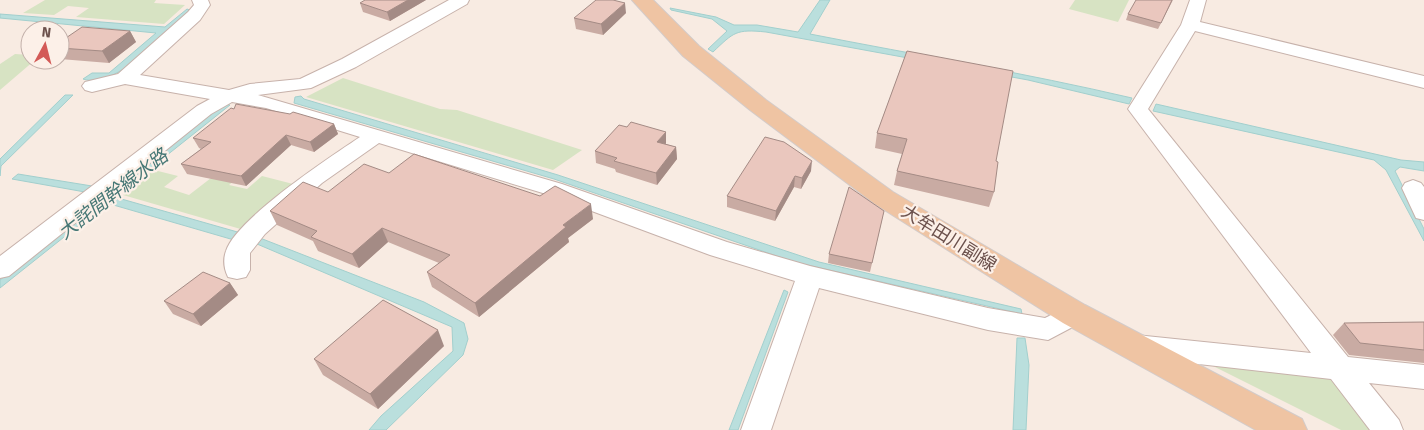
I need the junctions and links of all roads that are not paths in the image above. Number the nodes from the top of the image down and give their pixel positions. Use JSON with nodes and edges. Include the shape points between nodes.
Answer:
{"nodes":[{"id":1,"x":200,"y":0,"type":"edge"},
{"id":2,"x":461,"y":0,"type":"edge"},
{"id":3,"x":642,"y":0,"type":"edge"},
{"id":4,"x":1198,"y":0,"type":"edge"},
{"id":5,"x":1190,"y":25,"type":"junction"},
{"id":6,"x":125,"y":78,"type":"junction"},
{"id":7,"x":1424,"y":82,"type":"edge"},
{"id":8,"x":92,"y":86,"type":"dead end"},
{"id":9,"x":227,"y":96,"type":"junction"},
{"id":10,"x":377,"y":135,"type":"junction"},
{"id":11,"x":1413,"y":188,"type":"dead end"},
{"id":12,"x":1424,"y":212,"type":"edge"},
{"id":13,"x":0,"y":269,"type":"edge"},
{"id":14,"x":237,"y":270,"type":"dead end"},
{"id":15,"x":810,"y":276,"type":"junction"},
{"id":16,"x":1074,"y":314,"type":"junction"},
{"id":17,"x":1132,"y":345,"type":"junction"},
{"id":18,"x":1337,"y":366,"type":"junction"},
{"id":19,"x":1424,"y":377,"type":"edge"},
{"id":20,"x":756,"y":430,"type":"edge"},
{"id":21,"x":1289,"y":430,"type":"edge"},
{"id":22,"x":1388,"y":430,"type":"edge"}],
"edges":[{"from":1,"to":6,"type":"street","via":[[202,5],[194,16]]},
{"from":2,"to":9,"type":"street","via":[[349,63],[304,84]]},
{"from":3,"to":16,"type":"main road","name":"大牟田川副線","via":[[692,51],[758,106],[884,198]]},
{"from":4,"to":5,"type":"street"},
{"from":5,"to":7,"type":"street"},
{"from":5,"to":18,"type":"street","via":[[1138,109]]},
{"from":6,"to":8,"type":"street"},
{"from":6,"to":9,"type":"street"},
{"from":9,"to":10,"type":"street","via":[[269,103]]},
{"from":9,"to":13,"type":"street","via":[[204,110]]},
{"from":10,"to":14,"type":"street","via":[[314,178],[256,228],[238,251]]},
{"from":10,"to":15,"type":"street","via":[[554,189],[719,249]]},
{"from":11,"to":12,"type":"street"},
{"from":15,"to":16,"type":"street","via":[[988,319],[1048,329]]},
{"from":15,"to":20,"type":"street"},
{"from":16,"to":17,"type":"main road","name":"大牟田川副線"},
{"from":17,"to":18,"type":"street"},
{"from":17,"to":21,"type":"main road","name":"大牟田川副線"},
{"from":18,"to":19,"type":"street"},
{"from":18,"to":22,"type":"street"}]}
